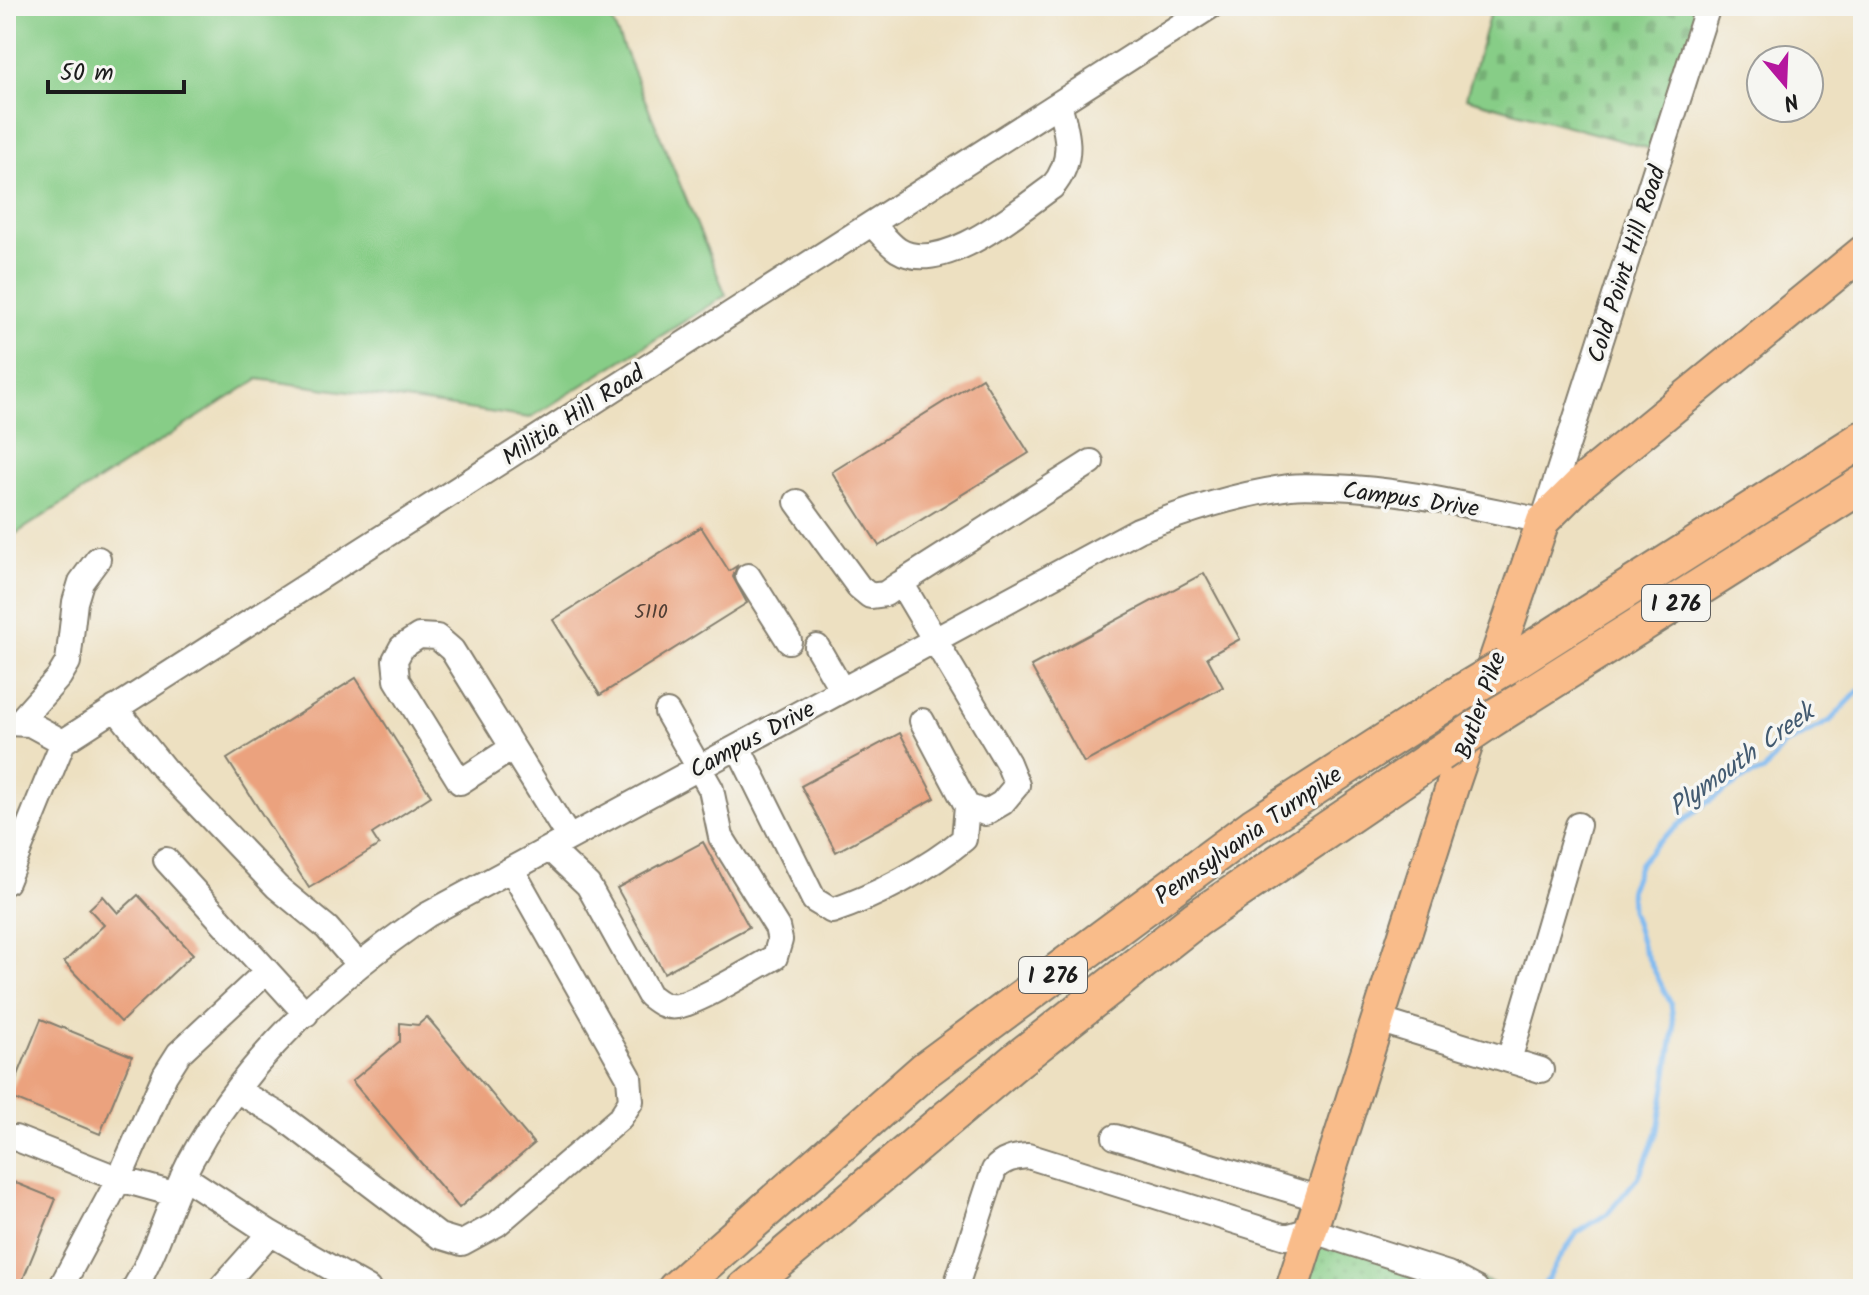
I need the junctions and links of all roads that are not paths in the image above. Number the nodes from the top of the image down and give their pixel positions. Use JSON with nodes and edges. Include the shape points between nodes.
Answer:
{"nodes":[{"id":1,"x":1211,"y":6,"type":"edge"},
{"id":2,"x":1708,"y":6,"type":"edge"},
{"id":3,"x":1059,"y":104,"type":"junction"},
{"id":4,"x":872,"y":224,"type":"junction"},
{"id":5,"x":1863,"y":252,"type":"edge"},
{"id":6,"x":1863,"y":439,"type":"edge"},
{"id":7,"x":1091,"y":462,"type":"dead end"},
{"id":8,"x":1863,"y":484,"type":"edge"},
{"id":9,"x":797,"y":502,"type":"dead end"},
{"id":10,"x":1543,"y":521,"type":"junction"},
{"id":11,"x":98,"y":559,"type":"dead end"},
{"id":12,"x":748,"y":576,"type":"dead end"},
{"id":13,"x":901,"y":583,"type":"junction"},
{"id":14,"x":789,"y":641,"type":"dead end"},
{"id":15,"x":934,"y":641,"type":"junction"},
{"id":16,"x":817,"y":647,"type":"dead end"},
{"id":17,"x":842,"y":690,"type":"junction"},
{"id":18,"x":115,"y":708,"type":"junction"},
{"id":19,"x":667,"y":712,"type":"dead end"},
{"id":20,"x":922,"y":721,"type":"dead end"},
{"id":21,"x":12,"y":723,"type":"edge"},
{"id":22,"x":63,"y":742,"type":"junction"},
{"id":23,"x":738,"y":747,"type":"junction"},
{"id":24,"x":512,"y":748,"type":"junction"},
{"id":25,"x":698,"y":769,"type":"junction"},
{"id":26,"x":967,"y":806,"type":"junction"},
{"id":27,"x":1578,"y":825,"type":"dead end"},
{"id":28,"x":560,"y":843,"type":"junction"},
{"id":29,"x":166,"y":860,"type":"dead end"},
{"id":30,"x":512,"y":870,"type":"junction"},
{"id":31,"x":6,"y":882,"type":"edge"},
{"id":32,"x":359,"y":965,"type":"junction"},
{"id":33,"x":267,"y":971,"type":"junction"},
{"id":34,"x":306,"y":1014,"type":"junction"},
{"id":35,"x":1378,"y":1020,"type":"junction"},
{"id":36,"x":1509,"y":1060,"type":"junction"},
{"id":37,"x":1541,"y":1070,"type":"dead end"},
{"id":38,"x":236,"y":1090,"type":"junction"},
{"id":39,"x":1115,"y":1137,"type":"dead end"},
{"id":40,"x":15,"y":1138,"type":"dead end"},
{"id":41,"x":119,"y":1179,"type":"junction"},
{"id":42,"x":178,"y":1185,"type":"junction"},
{"id":43,"x":1320,"y":1199,"type":"junction"},
{"id":44,"x":1310,"y":1230,"type":"junction"},
{"id":45,"x":270,"y":1233,"type":"junction"},
{"id":46,"x":60,"y":1289,"type":"edge"},
{"id":47,"x":134,"y":1289,"type":"edge"},
{"id":48,"x":220,"y":1289,"type":"edge"},
{"id":49,"x":368,"y":1289,"type":"edge"},
{"id":50,"x":676,"y":1289,"type":"edge"},
{"id":51,"x":745,"y":1289,"type":"edge"},
{"id":52,"x":955,"y":1289,"type":"edge"},
{"id":53,"x":1292,"y":1289,"type":"edge"},
{"id":54,"x":1476,"y":1289,"type":"edge"}],
"edges":[{"from":1,"to":3,"type":"street","name":"Militia Hill Road"},
{"from":2,"to":10,"type":"street","name":"Cold Point Hill Road"},
{"from":3,"to":4,"type":"street","name":"Militia Hill Road"},
{"from":3,"to":4,"type":"street","via":[[1069,147],[1061,176],[974,242],[943,255],[913,255],[898,250]]},
{"from":4,"to":18,"type":"street","name":"Militia Hill Road"},
{"from":5,"to":10,"type":"main road","name":"Butler Pike","via":[[1583,481]]},
{"from":6,"to":50,"type":"highway","name":"Pennsylvania Turnpike","number":"I 276","bridge":true,"via":[[1254,826],[925,1070]]},
{"from":7,"to":13,"type":"street"},
{"from":8,"to":51,"type":"highway","name":"Pennsylvania Turnpike","number":"I 276","bridge":true,"via":[[1488,721],[1196,919],[1018,1059]]},
{"from":9,"to":13,"type":"street","via":[[870,596]]},
{"from":10,"to":15,"type":"street","name":"Campus Drive","via":[[1370,488],[1293,486],[1228,498],[1138,530]]},
{"from":10,"to":35,"type":"main road","name":"Butler Pike"},
{"from":11,"to":21,"type":"street","via":[[81,582],[75,602],[68,662]]},
{"from":12,"to":14,"type":"street"},
{"from":13,"to":15,"type":"street"},
{"from":15,"to":17,"type":"street","name":"Campus Drive"},
{"from":15,"to":26,"type":"street","via":[[1017,785],[985,813]]},
{"from":16,"to":17,"type":"street"},
{"from":17,"to":23,"type":"street","name":"Campus Drive"},
{"from":18,"to":22,"type":"street","name":"Militia Hill Road"},
{"from":18,"to":32,"type":"street","via":[[175,780]]},
{"from":19,"to":25,"type":"street"},
{"from":20,"to":26,"type":"street"},
{"from":21,"to":22,"type":"street","via":[[30,724]]},
{"from":22,"to":31,"type":"street"},
{"from":23,"to":25,"type":"street","name":"Campus Drive"},
{"from":23,"to":26,"type":"street","via":[[814,900],[832,911],[943,857],[964,839]]},
{"from":24,"to":24,"type":"street","via":[[452,650],[437,637],[419,636],[402,647],[395,660],[397,680],[460,782]]},
{"from":24,"to":28,"type":"street"},
{"from":25,"to":28,"type":"street","name":"Campus Drive"},
{"from":25,"to":28,"type":"street","via":[[711,789],[721,837],[777,927],[775,957],[694,1000],[661,1005],[649,995]]},
{"from":27,"to":36,"type":"street"},
{"from":28,"to":30,"type":"street","name":"Campus Drive"},
{"from":29,"to":33,"type":"street"},
{"from":30,"to":32,"type":"street","name":"Campus Drive","via":[[427,915]]},
{"from":30,"to":38,"type":"street","via":[[629,1077],[631,1101],[620,1118],[497,1224],[462,1243],[439,1236],[281,1116]]},
{"from":32,"to":34,"type":"street","name":"Campus Drive"},
{"from":33,"to":34,"type":"street"},
{"from":33,"to":41,"type":"street","via":[[179,1053]]},
{"from":34,"to":38,"type":"street","name":"Campus Drive"},
{"from":35,"to":36,"type":"street"},
{"from":35,"to":43,"type":"main road","name":"Butler Pike"},
{"from":36,"to":37,"type":"street"},
{"from":38,"to":42,"type":"street","name":"Campus Drive"},
{"from":39,"to":43,"type":"street"},
{"from":40,"to":41,"type":"street"},
{"from":41,"to":42,"type":"street"},
{"from":41,"to":46,"type":"street"},
{"from":42,"to":45,"type":"street"},
{"from":42,"to":47,"type":"street","name":"Campus Drive"},
{"from":43,"to":44,"type":"main road","name":"Butler Pike"},
{"from":44,"to":52,"type":"street","via":[[1286,1237],[1054,1163],[1017,1157],[994,1170]]},
{"from":44,"to":53,"type":"main road","name":"Butler Pike"},
{"from":44,"to":54,"type":"street","via":[[1448,1274]]},
{"from":45,"to":48,"type":"street"},
{"from":45,"to":49,"type":"street"}]}
